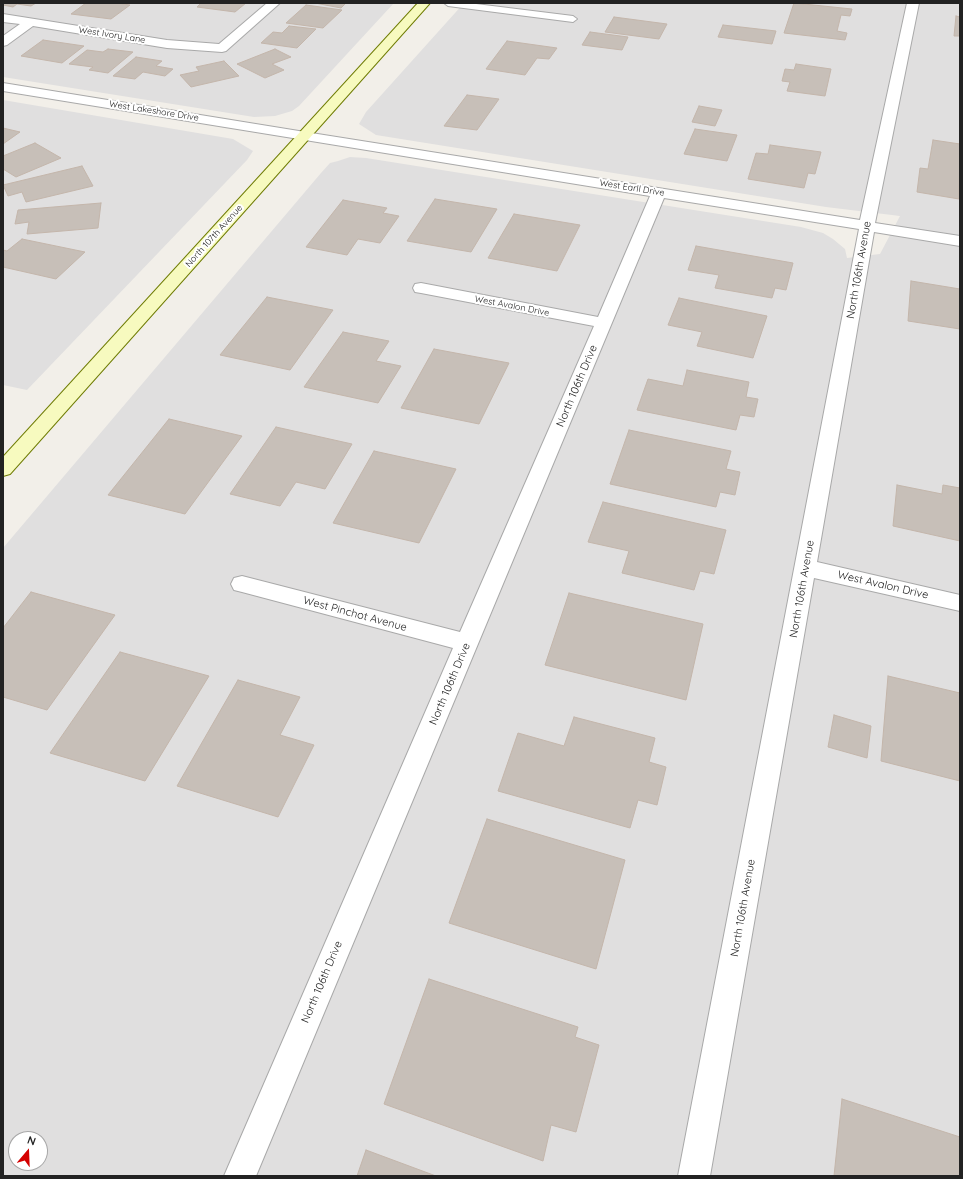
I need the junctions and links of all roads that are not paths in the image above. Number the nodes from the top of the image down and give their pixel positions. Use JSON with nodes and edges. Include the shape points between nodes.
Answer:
{"nodes":[{"id":1,"x":274,"y":3,"type":"edge"},
{"id":2,"x":424,"y":3,"type":"edge"},
{"id":3,"x":448,"y":3,"type":"edge"},
{"id":4,"x":913,"y":3,"type":"edge"},
{"id":5,"x":3,"y":18,"type":"edge"},
{"id":6,"x":574,"y":19,"type":"dead end"},
{"id":7,"x":31,"y":22,"type":"junction"},
{"id":8,"x":3,"y":42,"type":"edge"},
{"id":9,"x":3,"y":87,"type":"edge"},
{"id":10,"x":305,"y":136,"type":"junction"},
{"id":11,"x":659,"y":193,"type":"junction"},
{"id":12,"x":867,"y":226,"type":"junction"},
{"id":13,"x":960,"y":241,"type":"edge"},
{"id":14,"x":421,"y":288,"type":"dead end"},
{"id":15,"x":604,"y":323,"type":"junction"},
{"id":16,"x":3,"y":469,"type":"edge"},
{"id":17,"x":806,"y":568,"type":"junction"},
{"id":18,"x":242,"y":584,"type":"dead end"},
{"id":19,"x":960,"y":603,"type":"edge"},
{"id":20,"x":467,"y":643,"type":"junction"},
{"id":21,"x":240,"y":1176,"type":"edge"},
{"id":22,"x":694,"y":1176,"type":"edge"}],
"edges":[{"from":1,"to":7,"type":"street","name":"West Ivory Lane","via":[[222,48],[167,44]]},
{"from":2,"to":10,"type":"main road","name":"North 107th Avenue"},
{"from":3,"to":6,"type":"lane"},
{"from":4,"to":12,"type":"street","name":"North 106th Avenue"},
{"from":5,"to":7,"type":"street","name":"West Ivory Lane"},
{"from":7,"to":8,"type":"street"},
{"from":9,"to":10,"type":"street","name":"West Lakeshore Drive"},
{"from":10,"to":11,"type":"street","name":"West Earll Drive"},
{"from":10,"to":16,"type":"main road","name":"North 107th Avenue"},
{"from":11,"to":12,"type":"street","name":"West Earll Drive"},
{"from":11,"to":15,"type":"street","name":"North 106th Drive"},
{"from":12,"to":13,"type":"street","name":"West Earll Drive"},
{"from":12,"to":17,"type":"street","name":"North 106th Avenue"},
{"from":14,"to":15,"type":"street","name":"West Avalon Drive"},
{"from":15,"to":20,"type":"street","name":"North 106th Drive"},
{"from":17,"to":19,"type":"street","name":"West Avalon Drive"},
{"from":17,"to":22,"type":"street","name":"North 106th Avenue"},
{"from":18,"to":20,"type":"street","name":"West Pinchot Avenue"},
{"from":20,"to":21,"type":"street","name":"North 106th Drive"}]}
